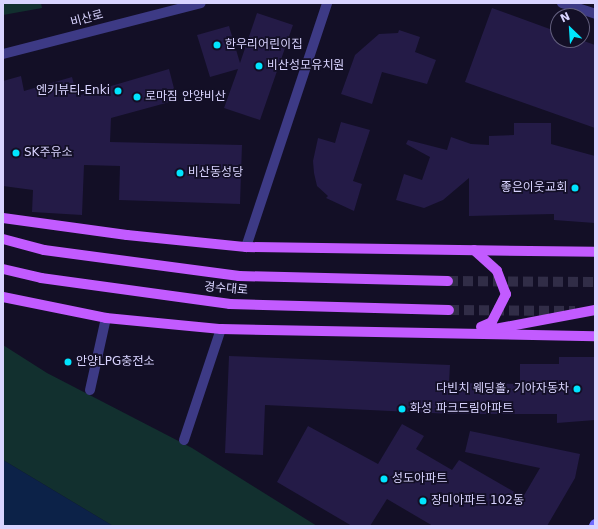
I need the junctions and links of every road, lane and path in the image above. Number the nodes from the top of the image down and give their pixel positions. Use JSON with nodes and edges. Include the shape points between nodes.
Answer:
{"nodes":[{"id":1,"x":201,"y":3,"type":"edge"},
{"id":2,"x":327,"y":3,"type":"edge"},
{"id":3,"x":562,"y":3,"type":"edge"},
{"id":4,"x":595,"y":14,"type":"edge"},
{"id":5,"x":3,"y":54,"type":"edge"},
{"id":6,"x":3,"y":218,"type":"edge"},
{"id":7,"x":3,"y":239,"type":"edge"},
{"id":8,"x":246,"y":247,"type":"junction"},
{"id":9,"x":474,"y":250,"type":"junction"},
{"id":10,"x":595,"y":252,"type":"edge"},
{"id":11,"x":3,"y":269,"type":"edge"},
{"id":12,"x":448,"y":281,"type":"tunnel mouth"},
{"id":13,"x":3,"y":297,"type":"edge"},
{"id":14,"x":449,"y":310,"type":"tunnel mouth"},
{"id":15,"x":595,"y":310,"type":"edge"},
{"id":16,"x":106,"y":318,"type":"junction"},
{"id":17,"x":221,"y":329,"type":"junction"},
{"id":18,"x":462,"y":335,"type":"junction"},
{"id":19,"x":595,"y":336,"type":"edge"},
{"id":20,"x":90,"y":390,"type":"dead end"},
{"id":21,"x":184,"y":440,"type":"dead end"}],
"edges":[{"from":1,"to":5,"type":"street","name":"비산로"},
{"from":2,"to":8,"type":"street"},
{"from":3,"to":4,"type":"street"},
{"from":6,"to":8,"type":"main road"},
{"from":7,"to":12,"type":"main road","name":"경수대로","via":[[44,250],[239,276]]},
{"from":8,"to":9,"type":"main road"},
{"from":9,"to":10,"type":"main road"},
{"from":9,"to":18,"type":"main road","via":[[496,271],[506,294],[492,322]]},
{"from":11,"to":14,"type":"main road","name":"경수대로","via":[[41,278],[230,304]]},
{"from":13,"to":16,"type":"main road"},
{"from":15,"to":18,"type":"main road"},
{"from":16,"to":17,"type":"main road"},
{"from":16,"to":20,"type":"street"},
{"from":17,"to":18,"type":"main road"},
{"from":17,"to":21,"type":"street"},
{"from":18,"to":19,"type":"main road"}]}
